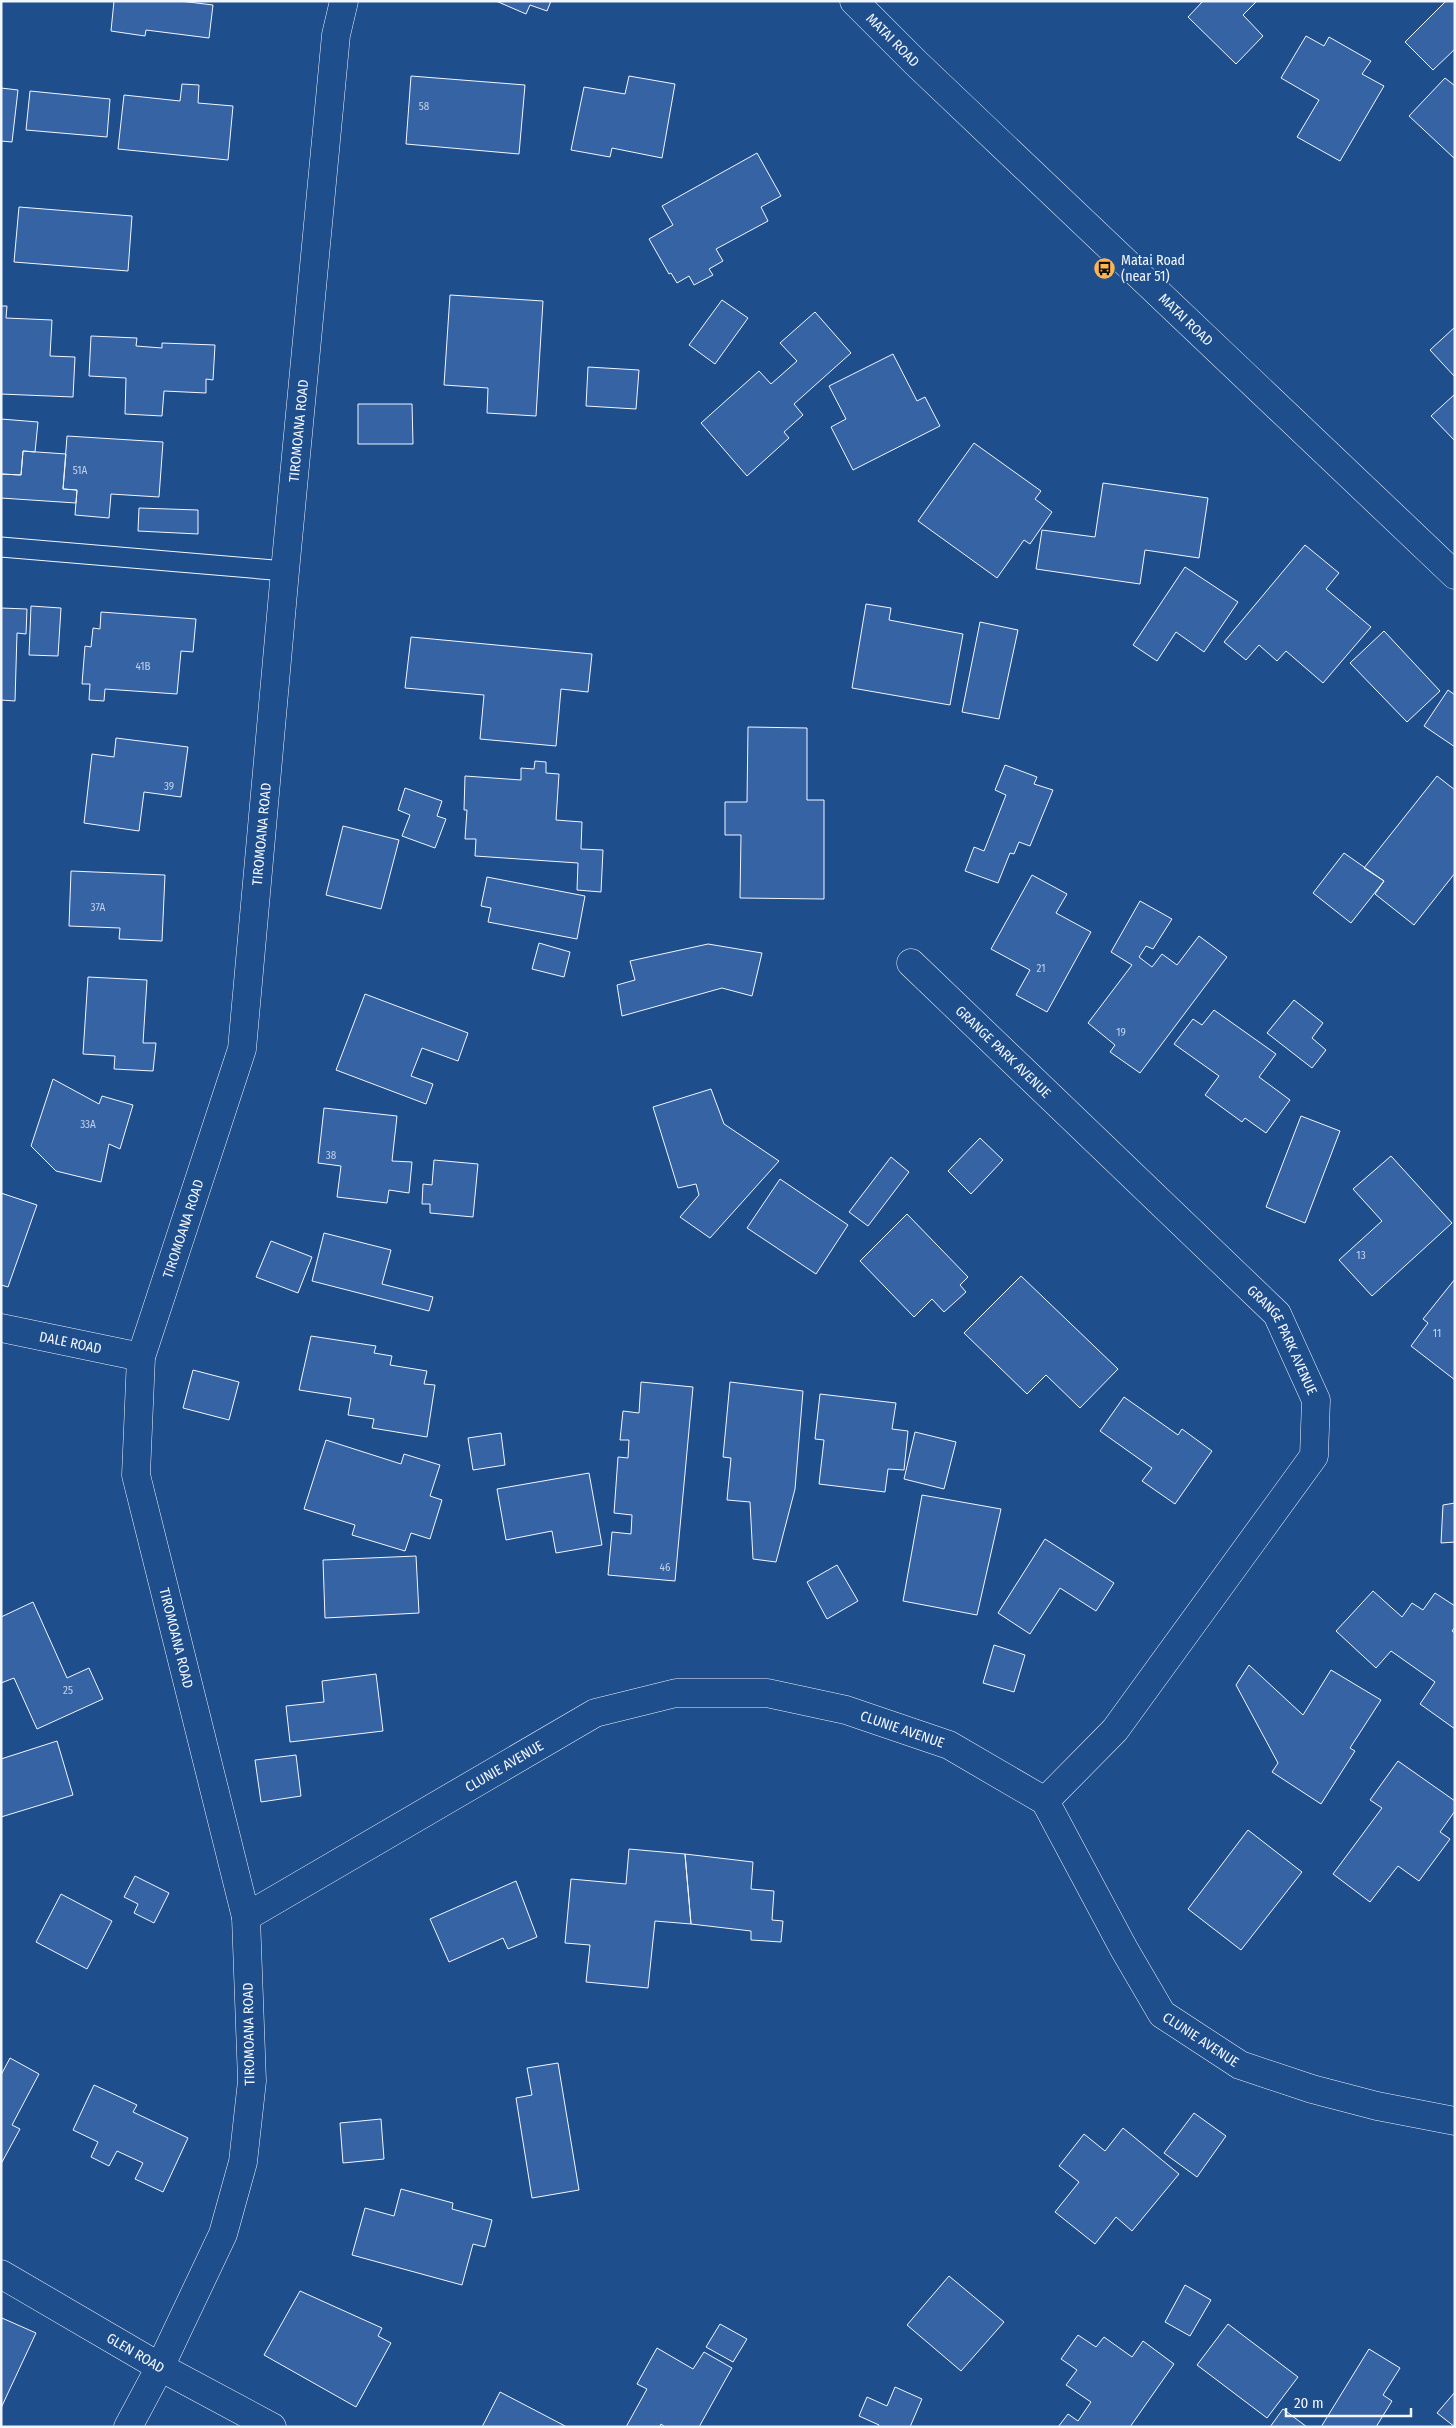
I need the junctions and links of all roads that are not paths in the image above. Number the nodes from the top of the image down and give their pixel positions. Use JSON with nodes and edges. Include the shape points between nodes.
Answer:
{"nodes":[{"id":1,"x":344,"y":1,"type":"edge"},
{"id":2,"x":855,"y":2,"type":"edge"},
{"id":3,"x":1,"y":548,"type":"edge"},
{"id":4,"x":285,"y":571,"type":"junction"},
{"id":5,"x":1455,"y":574,"type":"edge"},
{"id":6,"x":911,"y":963,"type":"dead end"},
{"id":7,"x":1,"y":1328,"type":"edge"},
{"id":8,"x":141,"y":1357,"type":"junction"},
{"id":9,"x":1045,"y":1801,"type":"junction"},
{"id":10,"x":246,"y":1917,"type":"junction"},
{"id":11,"x":1455,"y":2121,"type":"edge"},
{"id":12,"x":1,"y":2274,"type":"edge"},
{"id":13,"x":160,"y":2367,"type":"junction"},
{"id":14,"x":128,"y":2427,"type":"edge"},
{"id":15,"x":272,"y":2427,"type":"edge"}],
"edges":[{"from":1,"to":4,"type":"street","name":"TIROMOANA ROAD","via":[[336,35]]},
{"from":2,"to":5,"type":"street","name":"MATAI ROAD"},
{"from":3,"to":4,"type":"lane"},
{"from":4,"to":8,"type":"street","name":"TIROMOANA ROAD","via":[[242,1049]]},
{"from":6,"to":9,"type":"street","name":"GRANGE PARK AVENUE","via":[[1277,1314],[1316,1400],[1314,1456],[1115,1730]]},
{"from":7,"to":8,"type":"street","name":"DALE ROAD"},
{"from":8,"to":10,"type":"street","name":"TIROMOANA ROAD","via":[[136,1476]]},
{"from":9,"to":10,"type":"street","name":"CLUNIE AVENUE","via":[[949,1745],[846,1710],[767,1692],[676,1693],[595,1713]]},
{"from":9,"to":11,"type":"street","name":"CLUNIE AVENUE","via":[[1162,2014],[1240,2065],[1377,2106]]},
{"from":10,"to":13,"type":"street","name":"TIROMOANA ROAD","via":[[252,2081],[243,2162],[223,2234]]},
{"from":12,"to":13,"type":"street","name":"GLEN ROAD"},
{"from":13,"to":14,"type":"street","name":"TIROMOANA ROAD"},
{"from":13,"to":15,"type":"street","name":"GLEN ROAD"}]}
